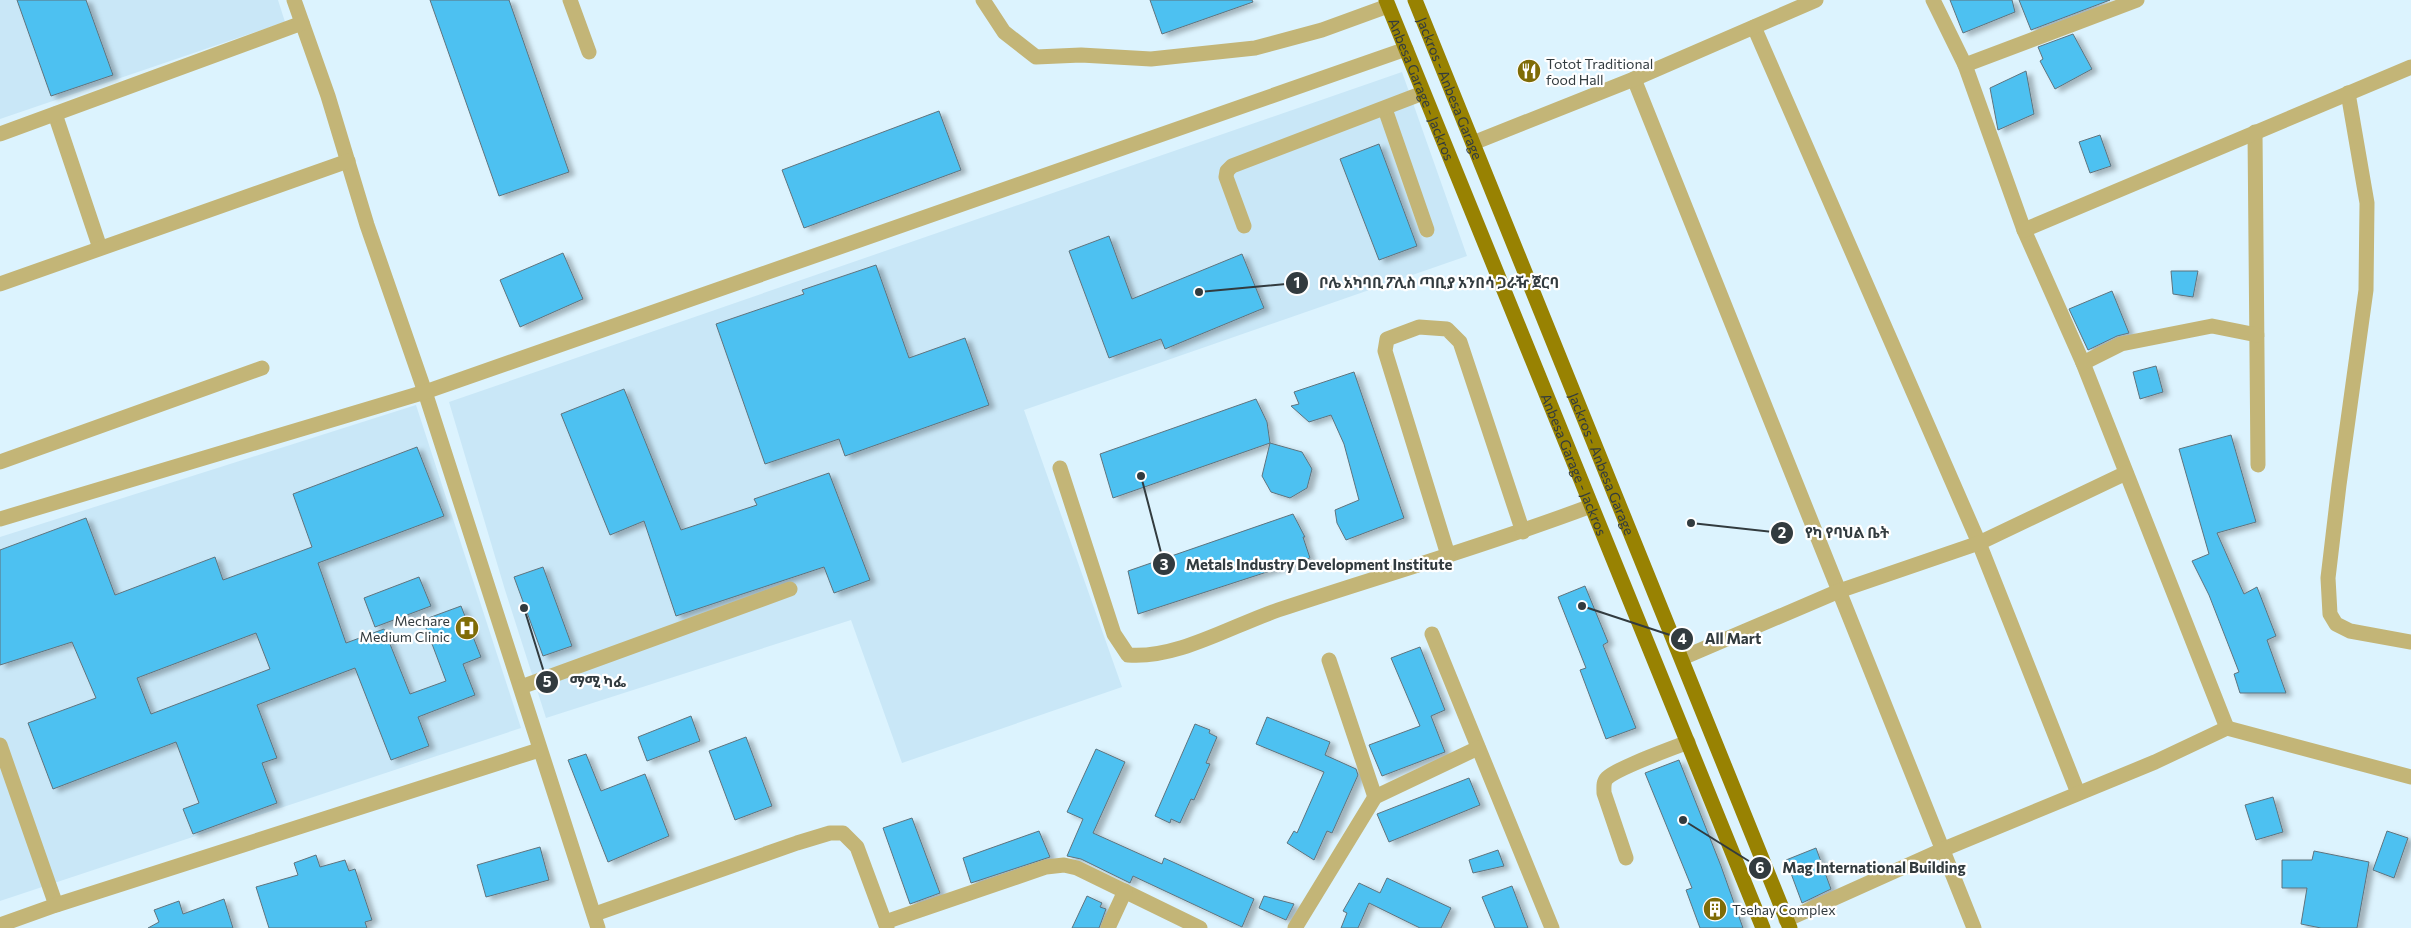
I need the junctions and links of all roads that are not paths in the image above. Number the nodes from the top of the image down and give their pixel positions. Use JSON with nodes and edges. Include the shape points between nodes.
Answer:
{"nodes":[{"id":1,"x":294,"y":0,"type":"edge"},
{"id":2,"x":570,"y":0,"type":"edge"},
{"id":3,"x":983,"y":0,"type":"edge"},
{"id":4,"x":1415,"y":0,"type":"edge"},
{"id":5,"x":1816,"y":0,"type":"edge"},
{"id":6,"x":1933,"y":0,"type":"edge"},
{"id":7,"x":2137,"y":0,"type":"edge"},
{"id":8,"x":1387,"y":3,"type":"edge"},
{"id":9,"x":302,"y":23,"type":"junction"},
{"id":10,"x":1754,"y":27,"type":"junction"},
{"id":11,"x":1406,"y":49,"type":"junction"},
{"id":12,"x":589,"y":52,"type":"dead end"},
{"id":13,"x":1965,"y":65,"type":"junction"},
{"id":14,"x":2411,"y":67,"type":"edge"},
{"id":15,"x":1634,"y":79,"type":"junction"},
{"id":16,"x":2348,"y":93,"type":"junction"},
{"id":17,"x":1423,"y":94,"type":"junction"},
{"id":18,"x":1385,"y":109,"type":"junction"},
{"id":19,"x":55,"y":114,"type":"junction"},
{"id":20,"x":2255,"y":132,"type":"junction"},
{"id":21,"x":0,"y":134,"type":"edge"},
{"id":22,"x":1473,"y":143,"type":"junction"},
{"id":23,"x":348,"y":162,"type":"junction"},
{"id":24,"x":1244,"y":226,"type":"dead end"},
{"id":25,"x":1427,"y":230,"type":"dead end"},
{"id":26,"x":2024,"y":230,"type":"junction"},
{"id":27,"x":100,"y":248,"type":"junction"},
{"id":28,"x":0,"y":284,"type":"edge"},
{"id":29,"x":2258,"y":335,"type":"junction"},
{"id":30,"x":2083,"y":363,"type":"junction"},
{"id":31,"x":262,"y":368,"type":"dead end"},
{"id":32,"x":1573,"y":390,"type":"junction"},
{"id":33,"x":425,"y":392,"type":"junction"},
{"id":34,"x":1548,"y":401,"type":"junction"},
{"id":35,"x":0,"y":462,"type":"edge"},
{"id":36,"x":2258,"y":465,"type":"dead end"},
{"id":37,"x":1060,"y":468,"type":"dead end"},
{"id":38,"x":2126,"y":473,"type":"junction"},
{"id":39,"x":1591,"y":506,"type":"junction"},
{"id":40,"x":0,"y":519,"type":"edge"},
{"id":41,"x":1523,"y":532,"type":"junction"},
{"id":42,"x":1979,"y":542,"type":"junction"},
{"id":43,"x":1448,"y":555,"type":"junction"},
{"id":44,"x":790,"y":589,"type":"dead end"},
{"id":45,"x":1839,"y":591,"type":"junction"},
{"id":46,"x":1432,"y":634,"type":"dead end"},
{"id":47,"x":2411,"y":642,"type":"edge"},
{"id":48,"x":1682,"y":658,"type":"junction"},
{"id":49,"x":1329,"y":660,"type":"dead end"},
{"id":50,"x":521,"y":687,"type":"junction"},
{"id":51,"x":2227,"y":728,"type":"junction"},
{"id":52,"x":1688,"y":742,"type":"junction"},
{"id":53,"x":0,"y":745,"type":"edge"},
{"id":54,"x":1478,"y":748,"type":"junction"},
{"id":55,"x":540,"y":750,"type":"junction"},
{"id":56,"x":2411,"y":777,"type":"edge"},
{"id":57,"x":2078,"y":793,"type":"junction"},
{"id":58,"x":1375,"y":797,"type":"junction"},
{"id":59,"x":1944,"y":849,"type":"junction"},
{"id":60,"x":1626,"y":858,"type":"dead end"},
{"id":61,"x":1125,"y":891,"type":"junction"},
{"id":62,"x":56,"y":905,"type":"junction"},
{"id":63,"x":596,"y":921,"type":"edge"},
{"id":64,"x":1788,"y":924,"type":"edge"},
{"id":65,"x":0,"y":925,"type":"edge"},
{"id":66,"x":886,"y":925,"type":"edge"},
{"id":67,"x":1108,"y":928,"type":"edge"},
{"id":68,"x":1200,"y":928,"type":"edge"},
{"id":69,"x":1295,"y":928,"type":"edge"},
{"id":70,"x":1552,"y":928,"type":"edge"},
{"id":71,"x":1763,"y":928,"type":"edge"},
{"id":72,"x":1974,"y":928,"type":"edge"}],
"edges":[{"from":1,"to":9,"type":"street"},
{"from":2,"to":12,"type":"street"},
{"from":3,"to":8,"type":"street","via":[[1004,32],[1036,57],[1150,59],[1255,48],[1322,30]]},
{"from":4,"to":22,"type":"main road","name":"Jackros - Anbesa Garage"},
{"from":5,"to":10,"type":"street"},
{"from":6,"to":13,"type":"street"},
{"from":7,"to":13,"type":"street"},
{"from":8,"to":11,"type":"main road","name":"Anbesa Garage - Jackros"},
{"from":9,"to":19,"type":"street"},
{"from":9,"to":23,"type":"street"},
{"from":10,"to":15,"type":"street"},
{"from":10,"to":42,"type":"street"},
{"from":11,"to":17,"type":"main road","name":"Anbesa Garage - Jackros"},
{"from":11,"to":33,"type":"street"},
{"from":13,"to":26,"type":"street"},
{"from":14,"to":16,"type":"street"},
{"from":15,"to":22,"type":"street"},
{"from":15,"to":45,"type":"street"},
{"from":16,"to":20,"type":"street"},
{"from":16,"to":47,"type":"street","via":[[2368,203],[2366,290],[2336,504],[2328,578],[2330,614],[2336,624],[2350,631]]},
{"from":17,"to":18,"type":"street"},
{"from":17,"to":34,"type":"main road","name":"Anbesa Garage - Jackros"},
{"from":18,"to":24,"type":"street","via":[[1232,166],[1226,177]]},
{"from":18,"to":25,"type":"street"},
{"from":19,"to":21,"type":"street"},
{"from":19,"to":27,"type":"street"},
{"from":20,"to":26,"type":"street"},
{"from":20,"to":29,"type":"street"},
{"from":22,"to":32,"type":"main road","name":"Jackros - Anbesa Garage"},
{"from":23,"to":27,"type":"street"},
{"from":23,"to":33,"type":"street"},
{"from":26,"to":30,"type":"street"},
{"from":27,"to":28,"type":"street"},
{"from":29,"to":30,"type":"street","via":[[2212,326],[2121,344]]},
{"from":29,"to":36,"type":"street"},
{"from":30,"to":38,"type":"street"},
{"from":31,"to":35,"type":"street"},
{"from":32,"to":34,"type":"main road"},
{"from":32,"to":48,"type":"main road","name":"Jackros - Anbesa Garage"},
{"from":33,"to":40,"type":"street"},
{"from":33,"to":50,"type":"street"},
{"from":34,"to":39,"type":"main road","name":"Anbesa Garage - Jackros"},
{"from":37,"to":43,"type":"street","via":[[1114,634],[1128,655],[1145,656],[1171,651],[1276,610]]},
{"from":38,"to":42,"type":"street"},
{"from":38,"to":51,"type":"street"},
{"from":39,"to":41,"type":"street"},
{"from":39,"to":52,"type":"main road","name":"Anbesa Garage - Jackros"},
{"from":41,"to":43,"type":"street"},
{"from":41,"to":43,"type":"street","via":[[1460,342],[1447,329],[1419,327],[1387,339],[1384,351]]},
{"from":42,"to":45,"type":"street"},
{"from":42,"to":57,"type":"street"},
{"from":44,"to":50,"type":"street"},
{"from":45,"to":48,"type":"street"},
{"from":45,"to":59,"type":"street"},
{"from":46,"to":54,"type":"street"},
{"from":48,"to":64,"type":"main road","name":"Jackros - Anbesa Garage"},
{"from":49,"to":58,"type":"street"},
{"from":50,"to":55,"type":"street"},
{"from":51,"to":56,"type":"street"},
{"from":51,"to":57,"type":"street"},
{"from":52,"to":60,"type":"street","via":[[1628,767],[1608,777],[1604,783],[1604,793]]},
{"from":52,"to":71,"type":"main road","name":"Anbesa Garage - Jackros"},
{"from":53,"to":62,"type":"street"},
{"from":54,"to":58,"type":"street"},
{"from":54,"to":70,"type":"street"},
{"from":55,"to":62,"type":"street"},
{"from":55,"to":63,"type":"street"},
{"from":57,"to":59,"type":"street"},
{"from":58,"to":69,"type":"street"},
{"from":59,"to":64,"type":"street"},
{"from":59,"to":72,"type":"street"},
{"from":61,"to":66,"type":"street","via":[[1064,865],[1046,868]]},
{"from":61,"to":67,"type":"street"},
{"from":61,"to":68,"type":"street"},
{"from":62,"to":65,"type":"street"},
{"from":63,"to":66,"type":"street","via":[[798,842],[830,833],[843,833],[856,847]]}]}
